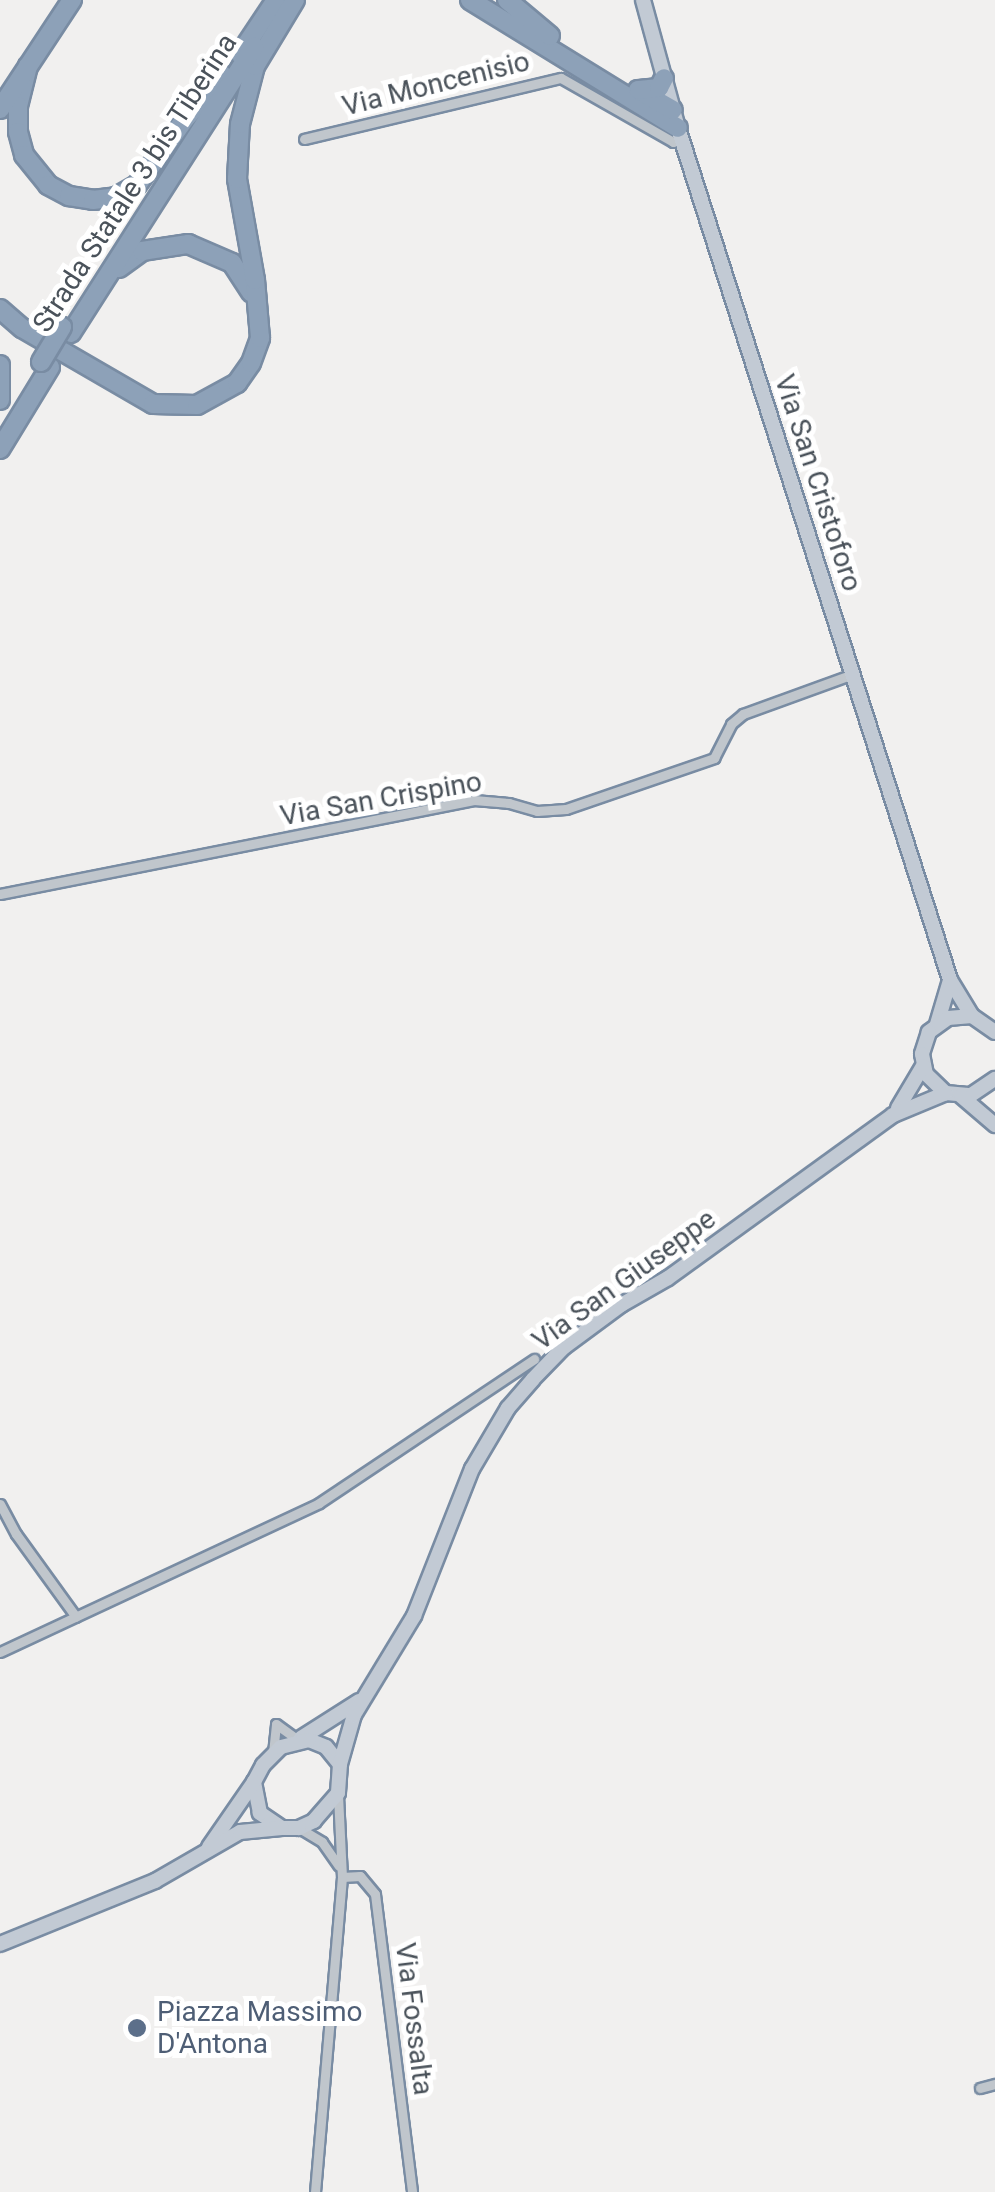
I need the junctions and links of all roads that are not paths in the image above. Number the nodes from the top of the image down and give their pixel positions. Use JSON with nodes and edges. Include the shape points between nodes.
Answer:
{"nodes":[{"id":1,"x":72,"y":0,"type":"edge"},
{"id":2,"x":276,"y":0,"type":"edge"},
{"id":3,"x":287,"y":0,"type":"edge"},
{"id":4,"x":295,"y":0,"type":"edge"},
{"id":5,"x":470,"y":0,"type":"edge"},
{"id":6,"x":491,"y":0,"type":"edge"},
{"id":7,"x":507,"y":0,"type":"edge"},
{"id":8,"x":643,"y":0,"type":"edge"},
{"id":9,"x":550,"y":36,"type":"junction"},
{"id":10,"x":28,"y":66,"type":"junction"},
{"id":11,"x":229,"y":71,"type":"junction"},
{"id":12,"x":664,"y":78,"type":"junction"},
{"id":13,"x":638,"y":90,"type":"junction"},
{"id":14,"x":0,"y":109,"type":"edge"},
{"id":15,"x":665,"y":112,"type":"junction"},
{"id":16,"x":680,"y":134,"type":"junction"},
{"id":17,"x":304,"y":139,"type":"dead end"},
{"id":18,"x":0,"y":309,"type":"edge"},
{"id":19,"x":259,"y":311,"type":"junction"},
{"id":20,"x":67,"y":330,"type":"junction"},
{"id":21,"x":45,"y":364,"type":"junction"},
{"id":22,"x":0,"y":365,"type":"edge"},
{"id":23,"x":0,"y":400,"type":"edge"},
{"id":24,"x":0,"y":430,"type":"edge"},
{"id":25,"x":0,"y":448,"type":"edge"},
{"id":26,"x":853,"y":674,"type":"junction"},
{"id":27,"x":0,"y":894,"type":"edge"},
{"id":28,"x":950,"y":980,"type":"junction"},
{"id":29,"x":987,"y":1022,"type":"edge"},
{"id":30,"x":937,"y":1024,"type":"junction"},
{"id":31,"x":923,"y":1066,"type":"junction"},
{"id":32,"x":995,"y":1079,"type":"edge"},
{"id":33,"x":954,"y":1094,"type":"junction"},
{"id":34,"x":893,"y":1114,"type":"junction"},
{"id":35,"x":995,"y":1125,"type":"edge"},
{"id":36,"x":534,"y":1358,"type":"dead end"},
{"id":37,"x":0,"y":1504,"type":"edge"},
{"id":38,"x":76,"y":1617,"type":"junction"},
{"id":39,"x":0,"y":1652,"type":"edge"},
{"id":40,"x":363,"y":1698,"type":"junction"},
{"id":41,"x":298,"y":1740,"type":"junction"},
{"id":42,"x":272,"y":1754,"type":"junction"},
{"id":43,"x":340,"y":1764,"type":"junction"},
{"id":44,"x":254,"y":1782,"type":"junction"},
{"id":45,"x":338,"y":1794,"type":"junction"},
{"id":46,"x":282,"y":1828,"type":"junction"},
{"id":47,"x":298,"y":1828,"type":"junction"},
{"id":48,"x":207,"y":1850,"type":"junction"},
{"id":49,"x":342,"y":1874,"type":"junction"},
{"id":50,"x":4,"y":1945,"type":"edge"},
{"id":51,"x":995,"y":2084,"type":"edge"},
{"id":52,"x":980,"y":2088,"type":"dead end"},
{"id":53,"x":315,"y":2192,"type":"edge"},
{"id":54,"x":412,"y":2192,"type":"edge"}],
"edges":[{"from":1,"to":10,"type":"highway"},
{"from":2,"to":11,"type":"highway","name":"Strada Statale 3 bis Tiberina"},
{"from":3,"to":20,"type":"highway","name":"Strada Statale 3 bis Tiberina"},
{"from":4,"to":19,"type":"highway","via":[[255,66],[240,124],[237,178]]},
{"from":5,"to":15,"type":"highway"},
{"from":6,"to":9,"type":"highway"},
{"from":7,"to":9,"type":"highway"},
{"from":8,"to":12,"type":"main road"},
{"from":9,"to":13,"type":"highway"},
{"from":10,"to":11,"type":"highway","via":[[18,106],[24,156],[48,185],[93,200],[116,197],[137,184]]},
{"from":10,"to":14,"type":"highway"},
{"from":11,"to":20,"type":"highway","name":"Strada Statale 3 bis Tiberina"},
{"from":12,"to":13,"type":"highway","via":[[659,88]]},
{"from":12,"to":15,"type":"main road"},
{"from":13,"to":15,"type":"highway"},
{"from":15,"to":16,"type":"highway"},
{"from":16,"to":17,"type":"street","name":"Via Moncenisio","via":[[673,142],[561,78]]},
{"from":16,"to":26,"type":"main road","name":"Via San Cristoforo"},
{"from":18,"to":19,"type":"highway","via":[[130,394],[175,407],[218,397],[237,383],[260,338]]},
{"from":19,"to":20,"type":"highway","via":[[232,263],[210,250],[164,244],[120,266]]},
{"from":20,"to":21,"type":"highway","name":"Strada Statale 3 bis Tiberina","bridge":true},
{"from":21,"to":24,"type":"highway","name":"Strada Statale 3 bis Tiberina"},
{"from":21,"to":25,"type":"highway","name":"Strada Statale 3 bis Tiberina"},
{"from":22,"to":23,"type":"highway"},
{"from":26,"to":27,"type":"street","name":"Via San Crispino","via":[[743,714],[714,758],[566,809],[474,800]]},
{"from":26,"to":28,"type":"main road","name":"Via San Cristoforo"},
{"from":28,"to":29,"type":"main road","name":"Via San Cristoforo"},
{"from":28,"to":30,"type":"main road"},
{"from":29,"to":30,"type":"main road","via":[[960,1015]]},
{"from":30,"to":31,"type":"main road","name":"Via San Giuseppe","via":[[924,1042]]},
{"from":31,"to":33,"type":"main road","via":[[932,1082]]},
{"from":31,"to":34,"type":"main road","name":"Via San Giuseppe"},
{"from":32,"to":33,"type":"main road","name":"Via San Giuseppe","via":[[981,1092]]},
{"from":33,"to":34,"type":"main road","name":"Via San Giuseppe"},
{"from":33,"to":35,"type":"main road"},
{"from":34,"to":40,"type":"main road","name":"Via San Giuseppe","via":[[621,1305],[532,1378],[472,1469],[414,1616]]},
{"from":36,"to":38,"type":"street","via":[[320,1503]]},
{"from":37,"to":38,"type":"street"},
{"from":38,"to":39,"type":"street"},
{"from":40,"to":41,"type":"main road","name":"Via San Giuseppe"},
{"from":40,"to":43,"type":"main road","name":"Via San Giuseppe"},
{"from":41,"to":42,"type":"main road"},
{"from":41,"to":42,"type":"street","via":[[274,1719]]},
{"from":41,"to":43,"type":"main road","via":[[318,1742]]},
{"from":42,"to":44,"type":"main road"},
{"from":43,"to":45,"type":"main road"},
{"from":44,"to":46,"type":"main road","via":[[260,1812]]},
{"from":44,"to":48,"type":"main road"},
{"from":45,"to":47,"type":"main road","via":[[322,1815]]},
{"from":45,"to":49,"type":"street"},
{"from":46,"to":47,"type":"main road"},
{"from":46,"to":48,"type":"main road","via":[[252,1827]]},
{"from":47,"to":49,"type":"street","via":[[322,1842]]},
{"from":48,"to":50,"type":"main road","via":[[155,1882]]},
{"from":49,"to":53,"type":"street"},
{"from":49,"to":54,"type":"street","name":"Via Fossalta","via":[[360,1876],[375,1894]]},
{"from":51,"to":52,"type":"street"}]}
